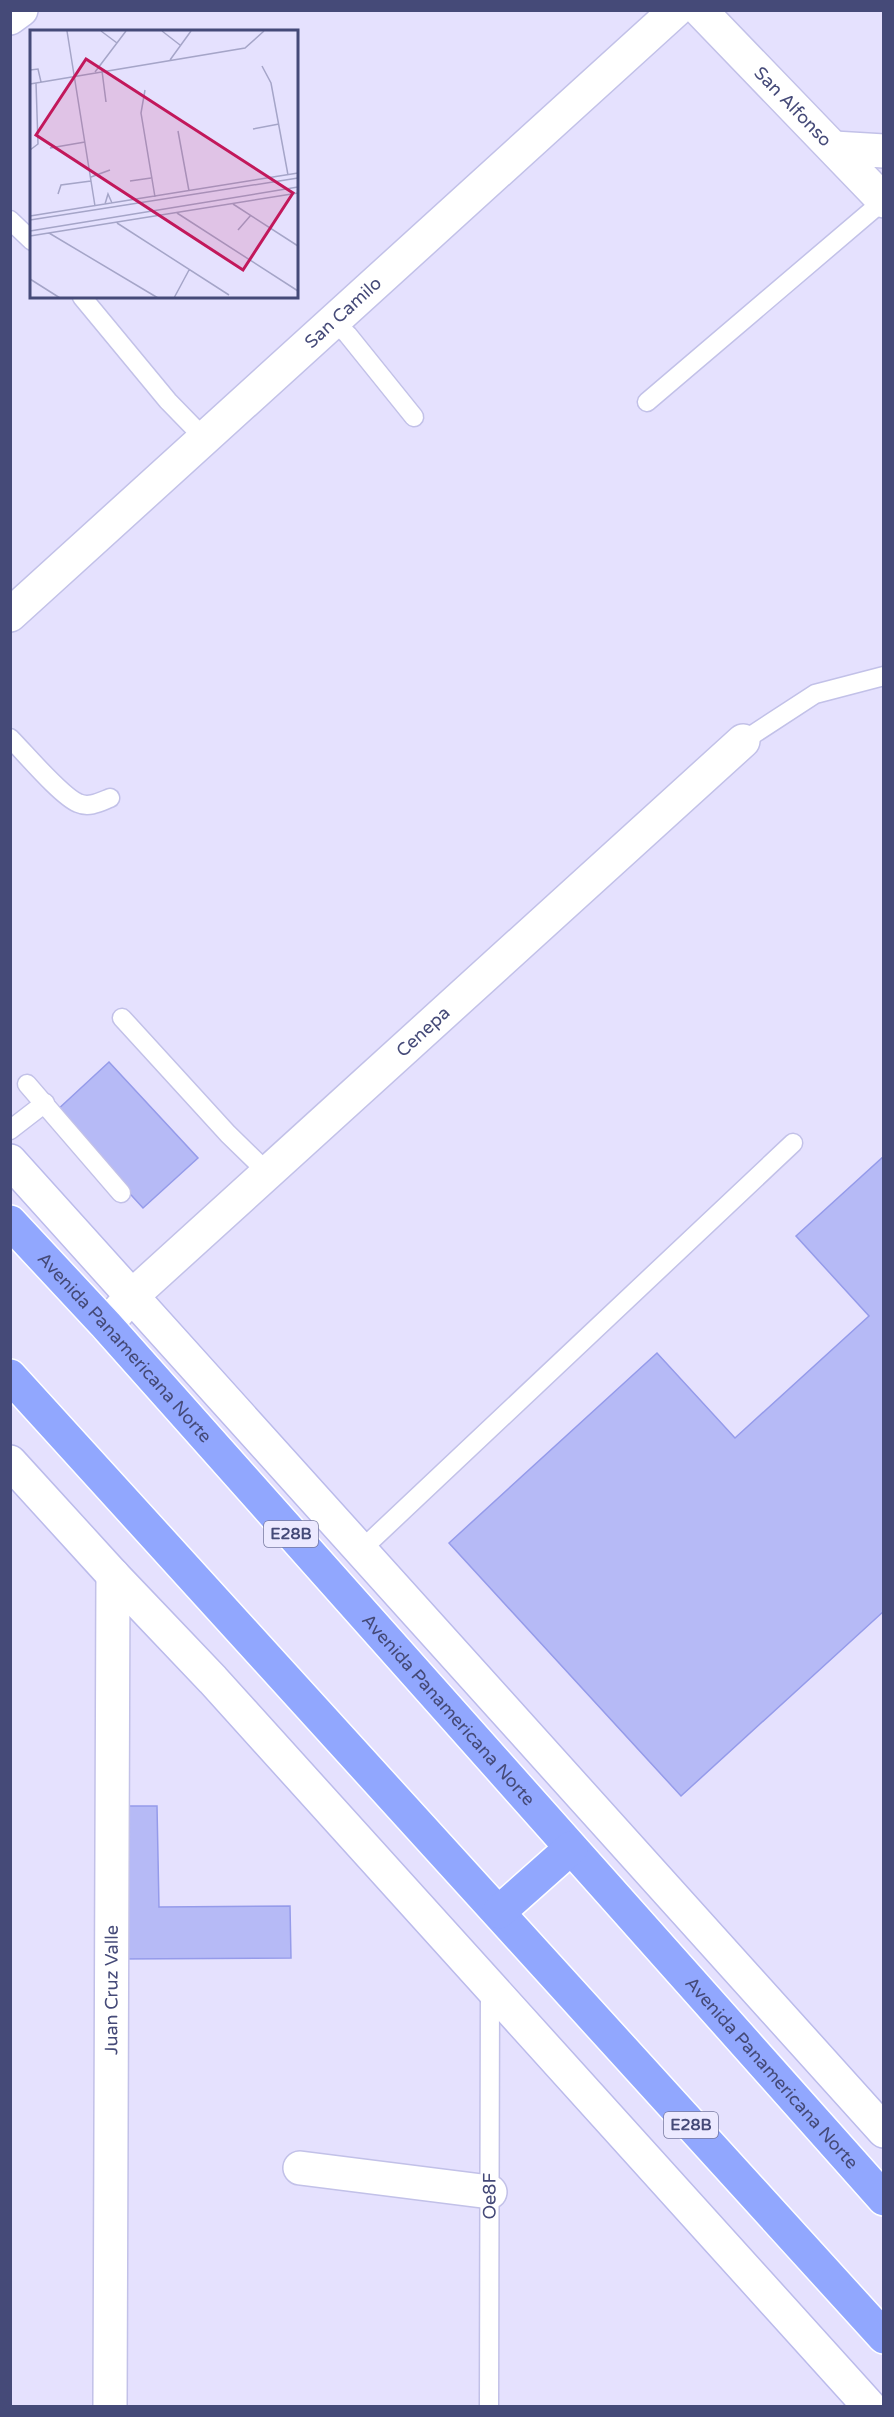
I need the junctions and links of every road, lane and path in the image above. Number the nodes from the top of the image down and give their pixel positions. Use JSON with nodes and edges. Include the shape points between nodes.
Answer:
{"nodes":[{"id":1,"x":21,"y":10,"type":"edge"},
{"id":2,"x":676,"y":10,"type":"edge"},
{"id":3,"x":700,"y":10,"type":"edge"},
{"id":4,"x":10,"y":18,"type":"edge"},
{"id":5,"x":834,"y":148,"type":"junction"},
{"id":6,"x":884,"y":151,"type":"edge"},
{"id":7,"x":883,"y":201,"type":"edge"},
{"id":8,"x":10,"y":220,"type":"edge"},
{"id":9,"x":30,"y":239,"type":"edge"},
{"id":10,"x":83,"y":298,"type":"edge"},
{"id":11,"x":334,"y":321,"type":"junction"},
{"id":12,"x":647,"y":402,"type":"dead end"},
{"id":13,"x":414,"y":417,"type":"dead end"},
{"id":14,"x":205,"y":439,"type":"junction"},
{"id":15,"x":10,"y":615,"type":"edge"},
{"id":16,"x":884,"y":676,"type":"edge"},
{"id":17,"x":10,"y":738,"type":"edge"},
{"id":18,"x":743,"y":741,"type":"joint"},
{"id":19,"x":110,"y":798,"type":"dead end"},
{"id":20,"x":122,"y":1018,"type":"dead end"},
{"id":21,"x":27,"y":1084,"type":"dead end"},
{"id":22,"x":45,"y":1103,"type":"junction"},
{"id":23,"x":10,"y":1130,"type":"edge"},
{"id":24,"x":793,"y":1143,"type":"dead end"},
{"id":25,"x":10,"y":1161,"type":"edge"},
{"id":26,"x":268,"y":1173,"type":"junction"},
{"id":27,"x":121,"y":1193,"type":"dead end"},
{"id":28,"x":10,"y":1222,"type":"edge"},
{"id":29,"x":132,"y":1296,"type":"junction"},
{"id":30,"x":106,"y":1325,"type":"junction"},
{"id":31,"x":10,"y":1376,"type":"edge"},
{"id":32,"x":10,"y":1462,"type":"edge"},
{"id":33,"x":360,"y":1551,"type":"junction"},
{"id":34,"x":113,"y":1575,"type":"junction"},
{"id":35,"x":571,"y":1848,"type":"junction"},
{"id":36,"x":499,"y":1912,"type":"junction"},
{"id":37,"x":490,"y":1986,"type":"junction"},
{"id":38,"x":884,"y":2131,"type":"edge"},
{"id":39,"x":300,"y":2169,"type":"dead end"},
{"id":40,"x":489,"y":2192,"type":"junction"},
{"id":41,"x":884,"y":2199,"type":"edge"},
{"id":42,"x":884,"y":2337,"type":"edge"},
{"id":43,"x":110,"y":2406,"type":"edge"},
{"id":44,"x":489,"y":2406,"type":"edge"},
{"id":45,"x":869,"y":2406,"type":"edge"}],
"edges":[{"from":1,"to":4,"type":"street"},
{"from":2,"to":11,"type":"street","name":"San Camilo"},
{"from":3,"to":5,"type":"street","name":"San Alfonso"},
{"from":5,"to":6,"type":"street"},
{"from":5,"to":7,"type":"street","name":"San Alfonso"},
{"from":7,"to":12,"type":"lane"},
{"from":8,"to":9,"type":"lane"},
{"from":10,"to":14,"type":"lane","via":[[168,401]]},
{"from":11,"to":13,"type":"lane"},
{"from":11,"to":14,"type":"street","name":"San Camilo"},
{"from":14,"to":15,"type":"street","name":"San Camilo"},
{"from":16,"to":18,"type":"lane","via":[[815,694]]},
{"from":17,"to":19,"type":"lane","via":[[78,803],[94,805]]},
{"from":18,"to":26,"type":"street","name":"Cenepa"},
{"from":20,"to":26,"type":"lane"},
{"from":21,"to":22,"type":"lane"},
{"from":22,"to":23,"type":"lane"},
{"from":22,"to":27,"type":"lane"},
{"from":24,"to":33,"type":"lane"},
{"from":25,"to":29,"type":"street"},
{"from":26,"to":29,"type":"street","name":"Cenepa"},
{"from":28,"to":30,"type":"highway","name":"Avenida Panamericana Norte","number":"E28B"},
{"from":29,"to":30,"type":"street","name":"Cenepa"},
{"from":29,"to":33,"type":"street"},
{"from":30,"to":35,"type":"highway","name":"Avenida Panamericana Norte","number":"E28B"},
{"from":31,"to":36,"type":"highway","number":"E28B"},
{"from":32,"to":34,"type":"street"},
{"from":33,"to":38,"type":"street"},
{"from":34,"to":37,"type":"street"},
{"from":34,"to":43,"type":"street","name":"Juan Cruz Valle"},
{"from":35,"to":36,"type":"highway"},
{"from":35,"to":41,"type":"highway","name":"Avenida Panamericana Norte","number":"E28B"},
{"from":36,"to":42,"type":"highway","number":"E28B"},
{"from":37,"to":40,"type":"lane","name":"Oe8F"},
{"from":37,"to":45,"type":"street"},
{"from":39,"to":40,"type":"street"},
{"from":40,"to":44,"type":"lane","name":"Oe8F"}]}
